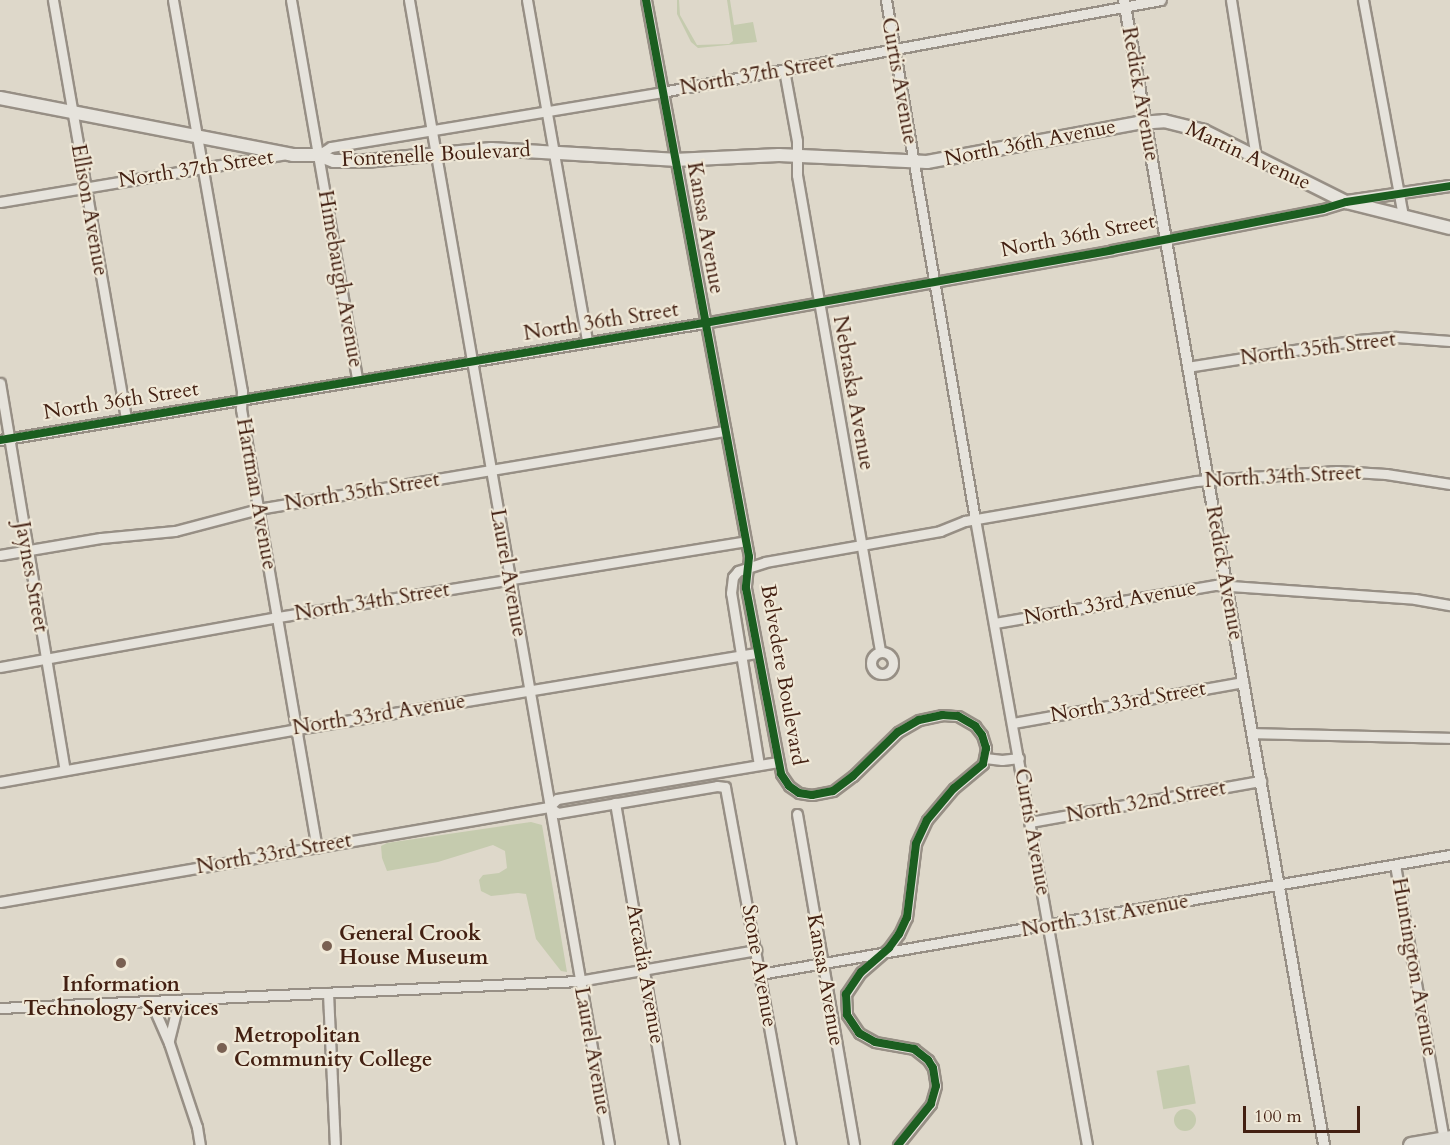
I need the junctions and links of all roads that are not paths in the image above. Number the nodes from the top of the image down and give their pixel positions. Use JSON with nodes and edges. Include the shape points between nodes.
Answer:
{"nodes":[{"id":1,"x":52,"y":0,"type":"edge"},
{"id":2,"x":173,"y":0,"type":"edge"},
{"id":3,"x":291,"y":0,"type":"edge"},
{"id":4,"x":409,"y":0,"type":"edge"},
{"id":5,"x":526,"y":0,"type":"edge"},
{"id":6,"x":646,"y":0,"type":"edge"},
{"id":7,"x":886,"y":0,"type":"edge"},
{"id":8,"x":1161,"y":0,"type":"edge"},
{"id":9,"x":1231,"y":0,"type":"edge"},
{"id":10,"x":1363,"y":0,"type":"edge"},
{"id":11,"x":1125,"y":3,"type":"edge"},
{"id":12,"x":894,"y":49,"type":"junction"},
{"id":13,"x":784,"y":70,"type":"junction"},
{"id":14,"x":662,"y":92,"type":"junction"},
{"id":15,"x":0,"y":98,"type":"edge"},
{"id":16,"x":546,"y":111,"type":"junction"},
{"id":17,"x":73,"y":112,"type":"junction"},
{"id":18,"x":1146,"y":122,"type":"junction"},
{"id":19,"x":431,"y":130,"type":"junction"},
{"id":20,"x":197,"y":136,"type":"junction"},
{"id":21,"x":553,"y":153,"type":"junction"},
{"id":22,"x":286,"y":154,"type":"junction"},
{"id":23,"x":436,"y":154,"type":"junction"},
{"id":24,"x":318,"y":155,"type":"junction"},
{"id":25,"x":797,"y":156,"type":"junction"},
{"id":26,"x":1256,"y":157,"type":"junction"},
{"id":27,"x":674,"y":160,"type":"junction"},
{"id":28,"x":913,"y":162,"type":"junction"},
{"id":29,"x":203,"y":168,"type":"junction"},
{"id":30,"x":1450,"y":186,"type":"edge"},
{"id":31,"x":86,"y":187,"type":"junction"},
{"id":32,"x":1400,"y":195,"type":"junction"},
{"id":33,"x":0,"y":202,"type":"edge"},
{"id":34,"x":1346,"y":202,"type":"junction"},
{"id":35,"x":1403,"y":215,"type":"junction"},
{"id":36,"x":1450,"y":228,"type":"edge"},
{"id":37,"x":1164,"y":238,"type":"junction"},
{"id":38,"x":935,"y":282,"type":"junction"},
{"id":39,"x":819,"y":303,"type":"junction"},
{"id":40,"x":704,"y":323,"type":"junction"},
{"id":41,"x":1450,"y":341,"type":"edge"},
{"id":42,"x":587,"y":342,"type":"junction"},
{"id":43,"x":472,"y":362,"type":"junction"},
{"id":44,"x":1187,"y":367,"type":"junction"},
{"id":45,"x":357,"y":380,"type":"junction"},
{"id":46,"x":0,"y":383,"type":"edge"},
{"id":47,"x":242,"y":399,"type":"junction"},
{"id":48,"x":126,"y":419,"type":"junction"},
{"id":49,"x":726,"y":431,"type":"junction"},
{"id":50,"x":4,"y":439,"type":"edge"},
{"id":51,"x":490,"y":470,"type":"junction"},
{"id":52,"x":1207,"y":480,"type":"junction"},
{"id":53,"x":1450,"y":484,"type":"edge"},
{"id":54,"x":258,"y":509,"type":"junction"},
{"id":55,"x":975,"y":519,"type":"junction"},
{"id":56,"x":745,"y":541,"type":"junction"},
{"id":57,"x":861,"y":545,"type":"junction"},
{"id":58,"x":27,"y":550,"type":"junction"},
{"id":59,"x":0,"y":555,"type":"edge"},
{"id":60,"x":748,"y":567,"type":"junction"},
{"id":61,"x":509,"y":579,"type":"junction"},
{"id":62,"x":1226,"y":585,"type":"junction"},
{"id":63,"x":1450,"y":605,"type":"edge"},
{"id":64,"x":278,"y":617,"type":"junction"},
{"id":65,"x":995,"y":623,"type":"junction"},
{"id":66,"x":880,"y":650,"type":"dead end"},
{"id":67,"x":758,"y":653,"type":"junction"},
{"id":68,"x":740,"y":656,"type":"junction"},
{"id":69,"x":45,"y":659,"type":"junction"},
{"id":70,"x":0,"y":667,"type":"edge"},
{"id":71,"x":1243,"y":682,"type":"junction"},
{"id":72,"x":528,"y":691,"type":"junction"},
{"id":73,"x":1013,"y":723,"type":"junction"},
{"id":74,"x":297,"y":729,"type":"junction"},
{"id":75,"x":1252,"y":733,"type":"junction"},
{"id":76,"x":1450,"y":738,"type":"edge"},
{"id":77,"x":985,"y":758,"type":"junction"},
{"id":78,"x":1019,"y":758,"type":"junction"},
{"id":79,"x":778,"y":762,"type":"junction"},
{"id":80,"x":759,"y":765,"type":"junction"},
{"id":81,"x":65,"y":770,"type":"junction"},
{"id":82,"x":1261,"y":781,"type":"junction"},
{"id":83,"x":0,"y":782,"type":"edge"},
{"id":84,"x":725,"y":787,"type":"joint"},
{"id":85,"x":615,"y":803,"type":"junction"},
{"id":86,"x":549,"y":807,"type":"junction"},
{"id":87,"x":797,"y":814,"type":"dead end"},
{"id":88,"x":1030,"y":822,"type":"junction"},
{"id":89,"x":317,"y":847,"type":"junction"},
{"id":90,"x":1450,"y":855,"type":"edge"},
{"id":91,"x":1395,"y":865,"type":"junction"},
{"id":92,"x":1280,"y":885,"type":"junction"},
{"id":93,"x":0,"y":902,"type":"edge"},
{"id":94,"x":1049,"y":926,"type":"junction"},
{"id":95,"x":756,"y":950,"type":"junction"},
{"id":96,"x":880,"y":954,"type":"junction"},
{"id":97,"x":822,"y":964,"type":"junction"},
{"id":98,"x":644,"y":969,"type":"junction"},
{"id":99,"x":760,"y":974,"type":"junction"},
{"id":100,"x":579,"y":981,"type":"junction"},
{"id":101,"x":328,"y":993,"type":"junction"},
{"id":102,"x":179,"y":1000,"type":"junction"},
{"id":103,"x":151,"y":1002,"type":"junction"},
{"id":104,"x":0,"y":1008,"type":"edge"},
{"id":105,"x":169,"y":1043,"type":"junction"},
{"id":106,"x":1440,"y":1141,"type":"edge"},
{"id":107,"x":200,"y":1145,"type":"edge"},
{"id":108,"x":335,"y":1145,"type":"edge"},
{"id":109,"x":609,"y":1145,"type":"edge"},
{"id":110,"x":674,"y":1145,"type":"edge"},
{"id":111,"x":791,"y":1145,"type":"edge"},
{"id":112,"x":854,"y":1145,"type":"edge"},
{"id":113,"x":898,"y":1145,"type":"edge"},
{"id":114,"x":1087,"y":1145,"type":"edge"},
{"id":115,"x":1324,"y":1145,"type":"edge"},
{"id":116,"x":1411,"y":1145,"type":"edge"}],
"edges":[{"from":1,"to":17,"type":"street","name":"Ellison Avenue"},
{"from":2,"to":20,"type":"street","name":"Hartman Avenue"},
{"from":3,"to":24,"type":"street","name":"Himebaugh Avenue"},
{"from":4,"to":19,"type":"street","name":"Laurel Avenue"},
{"from":5,"to":16,"type":"street"},
{"from":6,"to":14,"type":"street","name":"Kansas Avenue"},
{"from":7,"to":12,"type":"street","name":"Curtis Avenue"},
{"from":8,"to":11,"type":"street","name":"North 37th Street"},
{"from":9,"to":26,"type":"street"},
{"from":10,"to":32,"type":"street"},
{"from":11,"to":12,"type":"street","name":"North 37th Street"},
{"from":11,"to":18,"type":"street","name":"Redick Avenue"},
{"from":12,"to":13,"type":"street","name":"North 37th Street"},
{"from":12,"to":28,"type":"street","name":"Curtis Avenue"},
{"from":13,"to":14,"type":"street","name":"North 37th Street"},
{"from":13,"to":25,"type":"street","name":"Nebraska Avenue"},
{"from":14,"to":16,"type":"street","name":"North 37th Street"},
{"from":14,"to":27,"type":"street","name":"Kansas Avenue"},
{"from":15,"to":17,"type":"main road","name":"Fontenelle Boulevard"},
{"from":16,"to":19,"type":"street","name":"North 37th Street"},
{"from":16,"to":21,"type":"street"},
{"from":17,"to":20,"type":"main road","name":"Fontenelle Boulevard"},
{"from":17,"to":31,"type":"street","name":"Ellison Avenue"},
{"from":18,"to":26,"type":"main road","name":"Martin Avenue","via":[[1195,127]]},
{"from":18,"to":28,"type":"main road","name":"North 36th Avenue"},
{"from":18,"to":37,"type":"street","name":"Redick Avenue"},
{"from":19,"to":23,"type":"street","name":"Laurel Avenue"},
{"from":19,"to":24,"type":"street","name":"North 37th Street","via":[[331,147]]},
{"from":20,"to":22,"type":"main road","name":"Fontenelle Boulevard"},
{"from":20,"to":29,"type":"street","name":"Hartman Avenue"},
{"from":21,"to":23,"type":"main road","name":"Fontenelle Boulevard","via":[[491,149]]},
{"from":21,"to":27,"type":"main road","name":"Fontenelle Boulevard"},
{"from":21,"to":42,"type":"street"},
{"from":22,"to":24,"type":"main road","name":"Fontenelle Boulevard"},
{"from":22,"to":29,"type":"street","name":"North 37th Street"},
{"from":23,"to":24,"type":"main road","name":"Fontenelle Boulevard","via":[[356,161],[333,161]]},
{"from":23,"to":43,"type":"street","name":"Laurel Avenue"},
{"from":24,"to":45,"type":"street","name":"Himebaugh Avenue"},
{"from":25,"to":27,"type":"main road","name":"Fontenelle Boulevard"},
{"from":25,"to":28,"type":"main road","name":"Fontenelle Boulevard"},
{"from":25,"to":39,"type":"street","name":"Nebraska Avenue"},
{"from":26,"to":34,"type":"main road","name":"Martin Avenue"},
{"from":27,"to":40,"type":"street","name":"Kansas Avenue"},
{"from":28,"to":38,"type":"street"},
{"from":29,"to":31,"type":"street","name":"North 37th Street"},
{"from":29,"to":47,"type":"street","name":"Hartman Avenue"},
{"from":30,"to":32,"type":"street"},
{"from":31,"to":33,"type":"street","name":"North 37th Street"},
{"from":31,"to":48,"type":"street","name":"Ellison Avenue"},
{"from":32,"to":34,"type":"street"},
{"from":32,"to":35,"type":"street"},
{"from":34,"to":35,"type":"main road","name":"North 36th Street"},
{"from":34,"to":37,"type":"street","name":"North 36th Street"},
{"from":35,"to":36,"type":"main road"},
{"from":37,"to":38,"type":"street","name":"North 36th Street"},
{"from":37,"to":44,"type":"street","name":"Redick Avenue"},
{"from":38,"to":39,"type":"street","name":"North 36th Street"},
{"from":38,"to":55,"type":"street"},
{"from":39,"to":40,"type":"street","name":"North 36th Street"},
{"from":39,"to":57,"type":"street","name":"Nebraska Avenue"},
{"from":40,"to":42,"type":"street","name":"North 36th Street"},
{"from":40,"to":49,"type":"street","name":"Kansas Avenue"},
{"from":41,"to":44,"type":"street","name":"North 35th Street","via":[[1396,337],[1358,340]]},
{"from":42,"to":43,"type":"street","name":"North 36th Street"},
{"from":43,"to":45,"type":"street","name":"North 36th Street"},
{"from":43,"to":51,"type":"street","name":"Laurel Avenue"},
{"from":44,"to":52,"type":"street","name":"Redick Avenue"},
{"from":45,"to":47,"type":"street","name":"North 36th Street"},
{"from":46,"to":50,"type":"street","name":"Jaynes Street"},
{"from":47,"to":48,"type":"street","name":"North 36th Street"},
{"from":47,"to":54,"type":"street","name":"Hartman Avenue"},
{"from":48,"to":50,"type":"street","name":"North 36th Street"},
{"from":49,"to":51,"type":"street","name":"North 35th Street"},
{"from":49,"to":56,"type":"street","name":"Kansas Avenue"},
{"from":50,"to":58,"type":"street","name":"Jaynes Street"},
{"from":51,"to":54,"type":"street","name":"North 35th Street"},
{"from":51,"to":61,"type":"street","name":"Laurel Avenue"},
{"from":52,"to":53,"type":"street","name":"North 34th Street","via":[[1347,471]]},
{"from":52,"to":55,"type":"street","name":"North 34th Street"},
{"from":52,"to":62,"type":"street","name":"Redick Avenue"},
{"from":54,"to":58,"type":"street","name":"North 35th Street","via":[[175,531]]},
{"from":54,"to":64,"type":"street","name":"Hartman Avenue"},
{"from":55,"to":57,"type":"street","name":"Belvedere Boulevard","via":[[940,531]]},
{"from":55,"to":65,"type":"street","name":"Curtis Avenue"},
{"from":56,"to":60,"type":"street","name":"Kansas Avenue"},
{"from":56,"to":61,"type":"street","name":"North 34th Street"},
{"from":57,"to":60,"type":"street","name":"Belvedere Boulevard"},
{"from":57,"to":66,"type":"street","name":"Nebraska Avenue"},
{"from":58,"to":59,"type":"street","name":"North 35th Street"},
{"from":58,"to":69,"type":"street","name":"Jaynes Street"},
{"from":60,"to":67,"type":"street","name":"Belvedere Boulevard","via":[[746,588]]},
{"from":60,"to":68,"type":"street","via":[[734,577],[731,593]]},
{"from":61,"to":64,"type":"street","name":"North 34th Street"},
{"from":61,"to":72,"type":"street","name":"Laurel Avenue"},
{"from":62,"to":63,"type":"street"},
{"from":62,"to":65,"type":"street","name":"North 33rd Avenue"},
{"from":62,"to":71,"type":"street","name":"Redick Avenue"},
{"from":64,"to":69,"type":"street","name":"North 34th Street"},
{"from":64,"to":74,"type":"street","name":"Hartman Avenue"},
{"from":65,"to":73,"type":"street","name":"Curtis Avenue"},
{"from":67,"to":68,"type":"street","name":"North 33rd Avenue"},
{"from":67,"to":79,"type":"street","name":"Belvedere Boulevard"},
{"from":68,"to":72,"type":"street","name":"North 33rd Avenue"},
{"from":68,"to":80,"type":"street"},
{"from":69,"to":70,"type":"street","name":"North 34th Street"},
{"from":69,"to":81,"type":"street","name":"Jaynes Street"},
{"from":71,"to":73,"type":"street","name":"North 33rd Street"},
{"from":71,"to":75,"type":"street","name":"Redick Avenue"},
{"from":72,"to":74,"type":"street","name":"North 33rd Avenue"},
{"from":72,"to":86,"type":"street","name":"Laurel Avenue"},
{"from":73,"to":78,"type":"street","name":"Curtis Avenue"},
{"from":74,"to":81,"type":"street","name":"North 33rd Avenue"},
{"from":74,"to":89,"type":"street","name":"Hartman Avenue"},
{"from":75,"to":76,"type":"street"},
{"from":75,"to":82,"type":"street","name":"Redick Avenue"},
{"from":77,"to":78,"type":"street"},
{"from":77,"to":79,"type":"street","name":"Belvedere Boulevard","via":[[986,748],[979,729],[958,716],[942,715],[919,720],[898,732],[832,791],[799,793],[784,780]]},
{"from":77,"to":96,"type":"street","via":[[927,820],[916,844],[907,917],[896,939]]},
{"from":78,"to":88,"type":"street","name":"Curtis Avenue"},
{"from":79,"to":80,"type":"street","name":"North 33rd Street"},
{"from":80,"to":86,"type":"street","name":"North 33rd Street","via":[[557,799]]},
{"from":81,"to":83,"type":"street","name":"North 33rd Avenue"},
{"from":82,"to":88,"type":"street","name":"North 32nd Street"},
{"from":82,"to":92,"type":"street","name":"Redick Avenue"},
{"from":84,"to":85,"type":"street","name":"North 33rd Street"},
{"from":84,"to":95,"type":"street","name":"Stone Avenue"},
{"from":85,"to":86,"type":"street","name":"North 33rd Street","via":[[558,813]]},
{"from":85,"to":98,"type":"street","name":"Arcadia Avenue"},
{"from":86,"to":89,"type":"street","name":"North 33rd Street"},
{"from":86,"to":100,"type":"street","name":"Laurel Avenue"},
{"from":87,"to":97,"type":"street","name":"Kansas Avenue"},
{"from":88,"to":94,"type":"street","name":"Curtis Avenue"},
{"from":89,"to":93,"type":"street","name":"North 33rd Street"},
{"from":90,"to":91,"type":"street","name":"North 31st Avenue"},
{"from":91,"to":92,"type":"street","name":"North 31st Avenue"},
{"from":91,"to":106,"type":"street","name":"Huntington Avenue"},
{"from":92,"to":94,"type":"street","name":"North 31st Avenue"},
{"from":92,"to":115,"type":"street","name":"Redick Avenue"},
{"from":94,"to":96,"type":"street","name":"North 31st Avenue"},
{"from":94,"to":114,"type":"street","name":"Curtis Avenue"},
{"from":95,"to":98,"type":"street"},
{"from":95,"to":99,"type":"street","name":"Stone Avenue"},
{"from":96,"to":97,"type":"street","name":"North 31st Avenue"},
{"from":96,"to":113,"type":"street","via":[[849,986],[845,1002],[850,1021],[866,1038],[907,1046],[921,1053],[936,1077],[932,1104]]},
{"from":97,"to":99,"type":"street","name":"North 31st Avenue"},
{"from":97,"to":112,"type":"street","name":"Kansas Avenue"},
{"from":98,"to":100,"type":"street"},
{"from":98,"to":110,"type":"street","name":"Arcadia Avenue"},
{"from":99,"to":111,"type":"street","name":"Stone Avenue"},
{"from":100,"to":101,"type":"street"},
{"from":100,"to":109,"type":"street","name":"Laurel Avenue"},
{"from":101,"to":102,"type":"street"},
{"from":101,"to":108,"type":"street"},
{"from":102,"to":103,"type":"street"},
{"from":102,"to":105,"type":"street"},
{"from":103,"to":104,"type":"street"},
{"from":103,"to":105,"type":"street"},
{"from":105,"to":107,"type":"street"},
{"from":106,"to":116,"type":"highway"}]}
